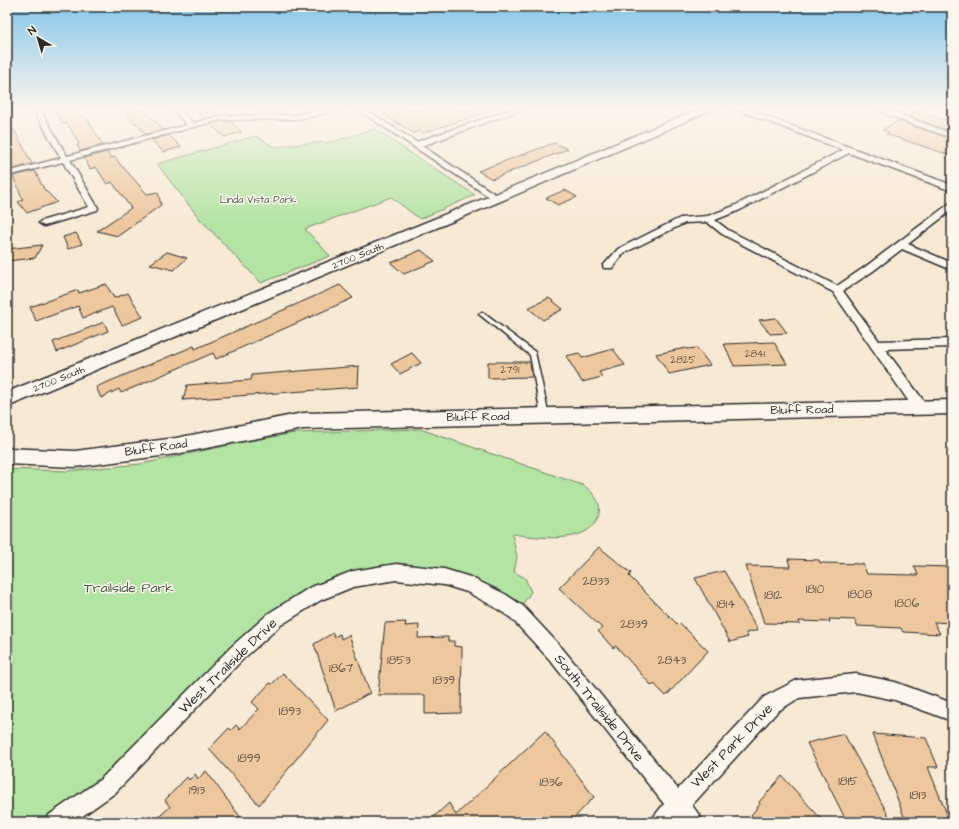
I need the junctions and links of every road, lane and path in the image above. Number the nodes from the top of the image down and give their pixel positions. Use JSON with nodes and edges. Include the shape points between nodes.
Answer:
{"nodes":[{"id":1,"x":59,"y":148,"type":"edge"},
{"id":2,"x":104,"y":148,"type":"edge"},
{"id":3,"x":420,"y":148,"type":"edge"},
{"id":4,"x":615,"y":148,"type":"edge"},
{"id":5,"x":843,"y":148,"type":"edge"},
{"id":6,"x":849,"y":150,"type":"junction"},
{"id":7,"x":65,"y":158,"type":"junction"},
{"id":8,"x":7,"y":174,"type":"edge"},
{"id":9,"x":952,"y":188,"type":"edge"},
{"id":10,"x":497,"y":198,"type":"junction"},
{"id":11,"x":952,"y":206,"type":"edge"},
{"id":12,"x":709,"y":219,"type":"junction"},
{"id":13,"x":44,"y":224,"type":"dead end"},
{"id":14,"x":902,"y":245,"type":"junction"},
{"id":15,"x":608,"y":266,"type":"dead end"},
{"id":16,"x":952,"y":267,"type":"edge"},
{"id":17,"x":837,"y":290,"type":"junction"},
{"id":18,"x":482,"y":314,"type":"dead end"},
{"id":19,"x":952,"y":343,"type":"edge"},
{"id":20,"x":876,"y":345,"type":"junction"},
{"id":21,"x":7,"y":400,"type":"edge"},
{"id":22,"x":952,"y":407,"type":"edge"},
{"id":23,"x":921,"y":408,"type":"junction"},
{"id":24,"x":544,"y":416,"type":"junction"},
{"id":25,"x":7,"y":456,"type":"edge"},
{"id":26,"x":499,"y":600,"type":"joint"},
{"id":27,"x":952,"y":712,"type":"edge"},
{"id":28,"x":677,"y":804,"type":"junction"},
{"id":29,"x":56,"y":822,"type":"edge"},
{"id":30,"x":662,"y":822,"type":"edge"},
{"id":31,"x":692,"y":822,"type":"edge"}],
"edges":[{"from":1,"to":7,"type":"street"},
{"from":2,"to":7,"type":"street"},
{"from":3,"to":10,"type":"street"},
{"from":4,"to":10,"type":"main road","name":"2700 South"},
{"from":5,"to":6,"type":"street"},
{"from":6,"to":9,"type":"street"},
{"from":6,"to":12,"type":"street","via":[[737,208]]},
{"from":7,"to":8,"type":"street"},
{"from":7,"to":13,"type":"street","via":[[94,208]]},
{"from":10,"to":21,"type":"main road","name":"2700 South"},
{"from":11,"to":14,"type":"street"},
{"from":12,"to":15,"type":"street","via":[[683,220],[621,251]]},
{"from":12,"to":17,"type":"street","via":[[725,232]]},
{"from":14,"to":16,"type":"street"},
{"from":14,"to":17,"type":"street"},
{"from":17,"to":20,"type":"street"},
{"from":18,"to":24,"type":"lane","via":[[533,354]]},
{"from":19,"to":20,"type":"street"},
{"from":20,"to":23,"type":"street"},
{"from":22,"to":23,"type":"main road","name":"Bluff Road"},
{"from":23,"to":24,"type":"main road","name":"Bluff Road"},
{"from":24,"to":25,"type":"main road","name":"Bluff Road","via":[[303,421],[176,446],[75,459]]},
{"from":26,"to":28,"type":"street","name":"South Trailside Drive","via":[[529,623]]},
{"from":26,"to":29,"type":"street","name":"West Trailside Drive","via":[[470,585],[444,577],[396,572],[353,579],[314,594],[275,619],[237,653],[108,786]]},
{"from":27,"to":28,"type":"street","name":"West Park Drive","via":[[895,691],[856,683],[797,689],[771,704]]},
{"from":28,"to":30,"type":"street","name":"West Park Drive"},
{"from":28,"to":31,"type":"street","name":"South Trailside Drive"}]}
